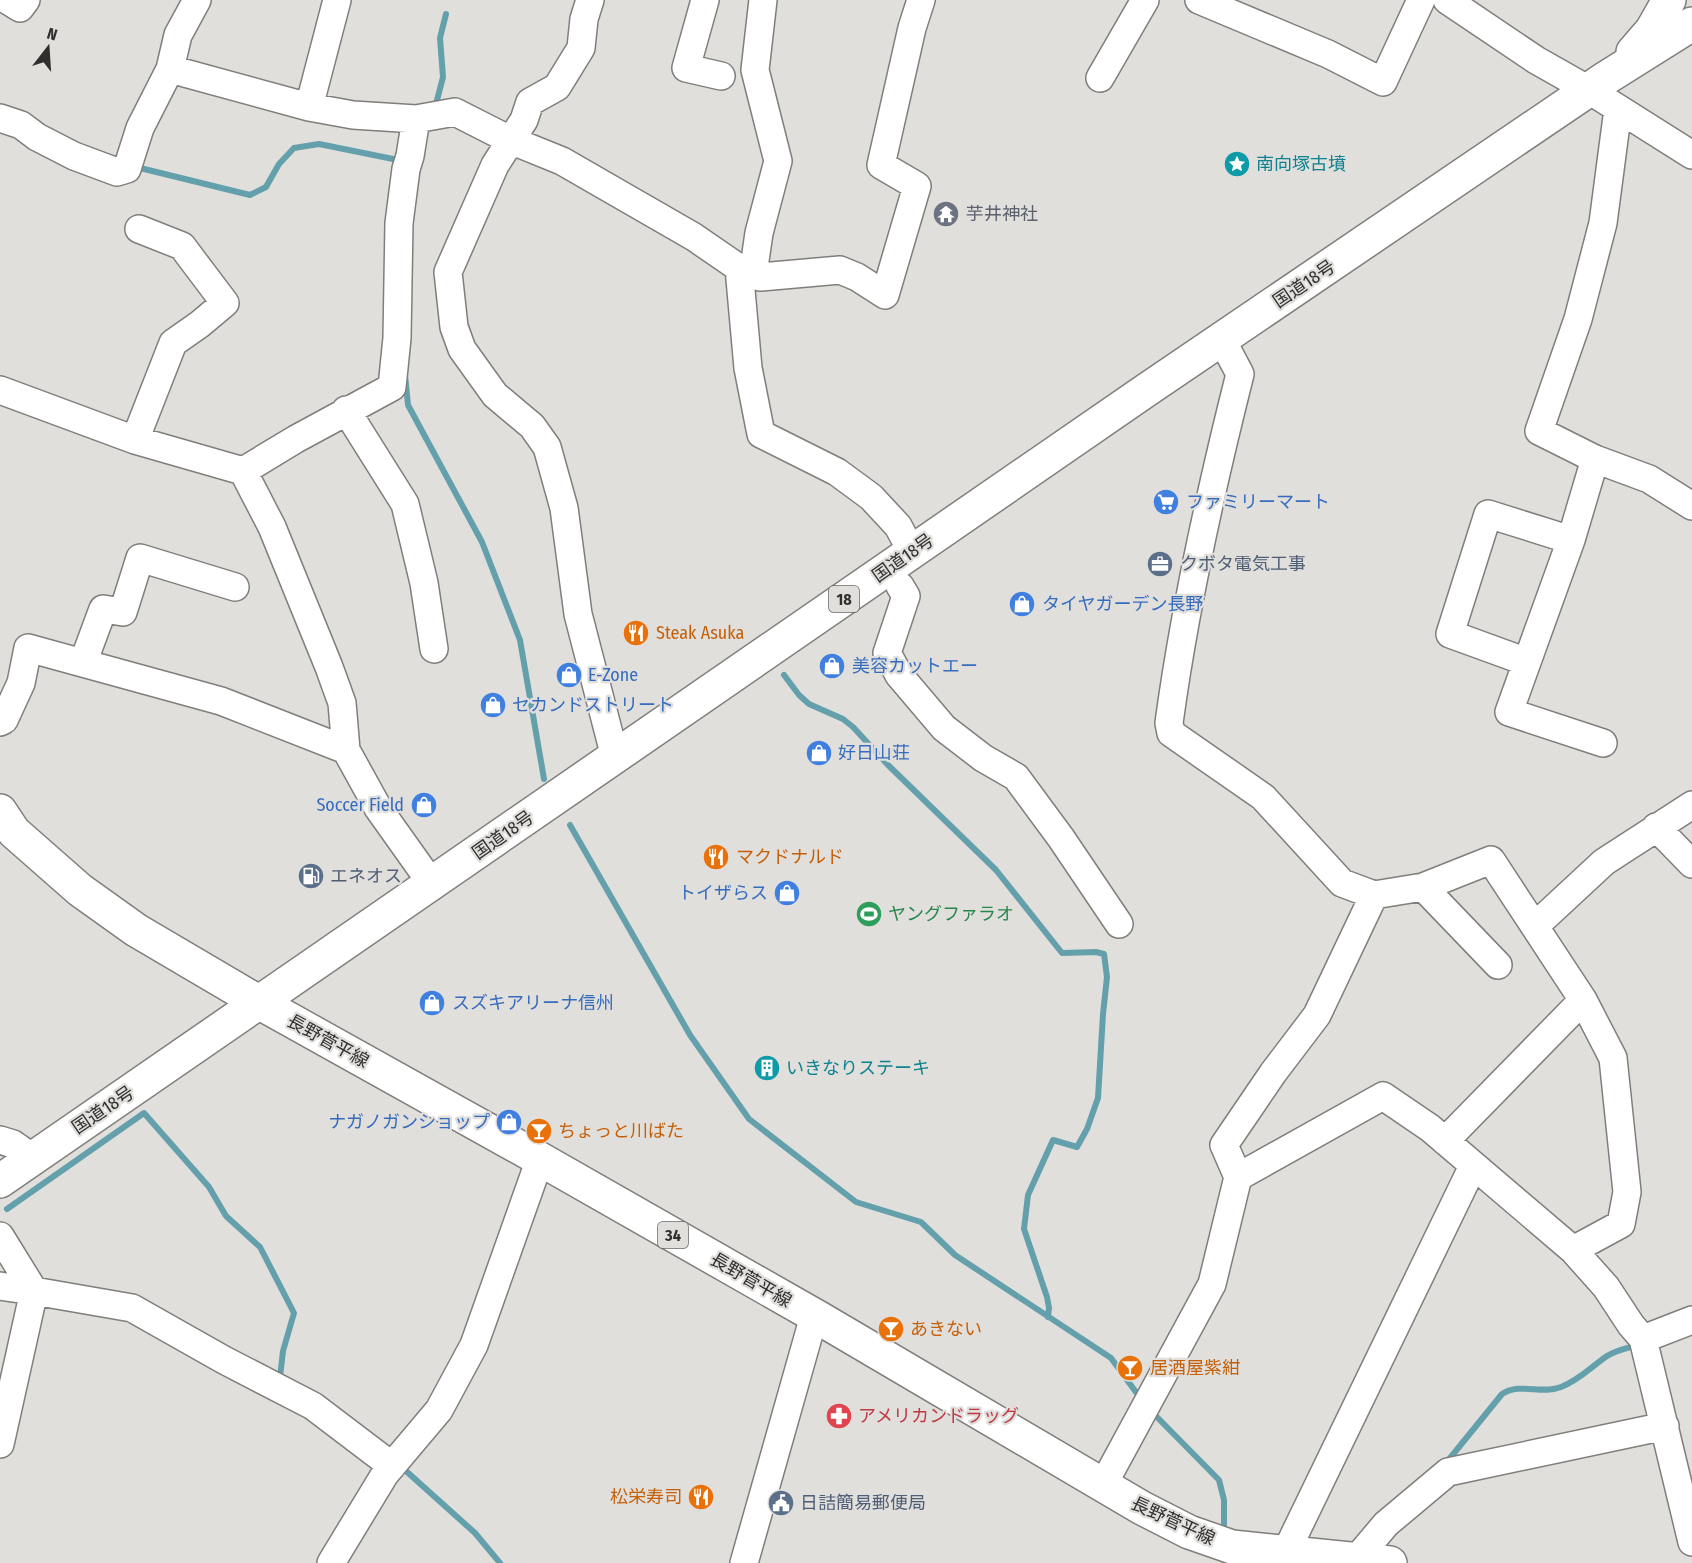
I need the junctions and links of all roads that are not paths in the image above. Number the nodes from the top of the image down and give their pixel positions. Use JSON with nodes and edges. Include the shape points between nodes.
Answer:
{"nodes":[{"id":1,"x":8,"y":0,"type":"edge"},
{"id":2,"x":26,"y":0,"type":"edge"},
{"id":3,"x":197,"y":0,"type":"edge"},
{"id":4,"x":337,"y":0,"type":"edge"},
{"id":5,"x":590,"y":0,"type":"edge"},
{"id":6,"x":705,"y":0,"type":"edge"},
{"id":7,"x":763,"y":0,"type":"edge"},
{"id":8,"x":921,"y":0,"type":"edge"},
{"id":9,"x":1144,"y":0,"type":"edge"},
{"id":10,"x":1199,"y":0,"type":"edge"},
{"id":11,"x":1421,"y":0,"type":"edge"},
{"id":12,"x":1447,"y":0,"type":"edge"},
{"id":13,"x":1669,"y":0,"type":"edge"},
{"id":14,"x":1692,"y":24,"type":"edge"},
{"id":15,"x":170,"y":69,"type":"junction"},
{"id":16,"x":721,"y":76,"type":"dead end"},
{"id":17,"x":1100,"y":78,"type":"dead end"},
{"id":18,"x":1597,"y":84,"type":"junction"},
{"id":19,"x":309,"y":107,"type":"junction"},
{"id":20,"x":1618,"y":109,"type":"junction"},
{"id":21,"x":0,"y":118,"type":"edge"},
{"id":22,"x":416,"y":119,"type":"junction"},
{"id":23,"x":510,"y":140,"type":"junction"},
{"id":24,"x":1692,"y":155,"type":"edge"},
{"id":25,"x":139,"y":229,"type":"dead end"},
{"id":26,"x":746,"y":271,"type":"junction"},
{"id":27,"x":1222,"y":340,"type":"junction"},
{"id":28,"x":0,"y":390,"type":"edge"},
{"id":29,"x":346,"y":410,"type":"junction"},
{"id":30,"x":135,"y":440,"type":"junction"},
{"id":31,"x":1595,"y":459,"type":"junction"},
{"id":32,"x":243,"y":471,"type":"junction"},
{"id":33,"x":1692,"y":506,"type":"edge"},
{"id":34,"x":1571,"y":540,"type":"junction"},
{"id":35,"x":912,"y":552,"type":"junction"},
{"id":36,"x":900,"y":586,"type":"dead end"},
{"id":37,"x":236,"y":587,"type":"dead end"},
{"id":38,"x":434,"y":649,"type":"dead end"},
{"id":39,"x":1527,"y":662,"type":"junction"},
{"id":40,"x":83,"y":663,"type":"junction"},
{"id":41,"x":0,"y":722,"type":"edge"},
{"id":42,"x":1603,"y":743,"type":"dead end"},
{"id":43,"x":346,"y":750,"type":"junction"},
{"id":44,"x":615,"y":757,"type":"junction"},
{"id":45,"x":1692,"y":805,"type":"edge"},
{"id":46,"x":0,"y":811,"type":"edge"},
{"id":47,"x":1656,"y":827,"type":"junction"},
{"id":48,"x":1692,"y":864,"type":"edge"},
{"id":49,"x":432,"y":884,"type":"junction"},
{"id":50,"x":1423,"y":887,"type":"junction"},
{"id":51,"x":1374,"y":894,"type":"junction"},
{"id":52,"x":1119,"y":924,"type":"dead end"},
{"id":53,"x":1535,"y":926,"type":"junction"},
{"id":54,"x":1497,"y":966,"type":"dead end"},
{"id":55,"x":1583,"y":1000,"type":"junction"},
{"id":56,"x":260,"y":1003,"type":"junction"},
{"id":57,"x":0,"y":1140,"type":"edge"},
{"id":58,"x":1445,"y":1141,"type":"junction"},
{"id":59,"x":33,"y":1158,"type":"junction"},
{"id":60,"x":540,"y":1159,"type":"junction"},
{"id":61,"x":1473,"y":1166,"type":"junction"},
{"id":62,"x":1238,"y":1177,"type":"junction"},
{"id":63,"x":0,"y":1181,"type":"edge"},
{"id":64,"x":0,"y":1236,"type":"edge"},
{"id":65,"x":1573,"y":1250,"type":"junction"},
{"id":66,"x":0,"y":1286,"type":"edge"},
{"id":67,"x":34,"y":1291,"type":"junction"},
{"id":68,"x":814,"y":1316,"type":"junction"},
{"id":69,"x":1692,"y":1320,"type":"edge"},
{"id":70,"x":1643,"y":1339,"type":"junction"},
{"id":71,"x":1665,"y":1426,"type":"junction"},
{"id":72,"x":0,"y":1444,"type":"edge"},
{"id":73,"x":392,"y":1466,"type":"junction"},
{"id":74,"x":1103,"y":1485,"type":"junction"},
{"id":75,"x":1692,"y":1542,"type":"edge"},
{"id":76,"x":1285,"y":1554,"type":"junction"},
{"id":77,"x":1354,"y":1562,"type":"edge"},
{"id":78,"x":331,"y":1563,"type":"edge"},
{"id":79,"x":744,"y":1563,"type":"edge"},
{"id":80,"x":1390,"y":1563,"type":"edge"}],
"edges":[{"from":1,"to":2,"type":"street","via":[[20,8]]},
{"from":3,"to":15,"type":"street","via":[[178,35]]},
{"from":4,"to":19,"type":"street"},
{"from":5,"to":23,"type":"street","via":[[581,48],[557,87],[530,102],[524,120]]},
{"from":6,"to":16,"type":"street","via":[[686,68]]},
{"from":7,"to":26,"type":"street","via":[[755,70],[778,161]]},
{"from":8,"to":26,"type":"street","via":[[881,165],[917,186],[885,295],[840,270],[760,277]]},
{"from":9,"to":17,"type":"street"},
{"from":10,"to":11,"type":"street","via":[[1328,54],[1383,82]]},
{"from":12,"to":18,"type":"street","via":[[1536,60]]},
{"from":13,"to":18,"type":"main road","via":[[1652,30]]},
{"from":14,"to":18,"type":"main road","name":"国道18号","number":"18"},
{"from":15,"to":19,"type":"street"},
{"from":15,"to":21,"type":"street","via":[[140,128],[127,169],[117,172],[74,156],[21,125]]},
{"from":18,"to":20,"type":"street"},
{"from":18,"to":27,"type":"main road","name":"国道18号","number":"18"},
{"from":19,"to":22,"type":"street","via":[[353,115]]},
{"from":20,"to":24,"type":"street"},
{"from":20,"to":31,"type":"street","via":[[1603,223],[1578,319],[1539,431]]},
{"from":22,"to":23,"type":"street","via":[[455,112]]},
{"from":22,"to":29,"type":"street","via":[[399,223],[392,387]]},
{"from":23,"to":26,"type":"street","via":[[598,180]]},
{"from":23,"to":44,"type":"street","via":[[448,272],[454,327],[462,349],[495,394],[532,426],[548,447],[564,508],[578,614]]},
{"from":25,"to":30,"type":"street","via":[[182,246],[225,303],[173,343]]},
{"from":26,"to":35,"type":"street","via":[[748,368],[761,434],[837,472],[871,497],[898,526]]},
{"from":27,"to":35,"type":"main road","name":"国道18号","number":"18"},
{"from":27,"to":51,"type":"street","via":[[1240,374],[1189,594],[1171,733],[1263,797],[1342,883]]},
{"from":28,"to":30,"type":"street"},
{"from":29,"to":32,"type":"street"},
{"from":29,"to":38,"type":"street","via":[[405,504],[424,583]]},
{"from":30,"to":32,"type":"street"},
{"from":31,"to":33,"type":"street","via":[[1649,479]]},
{"from":31,"to":34,"type":"street"},
{"from":32,"to":43,"type":"street","via":[[272,527],[329,667],[342,703]]},
{"from":34,"to":39,"type":"street"},
{"from":34,"to":39,"type":"street","via":[[1488,514],[1450,634]]},
{"from":35,"to":44,"type":"main road","name":"国道18号","number":"18"},
{"from":36,"to":52,"type":"street","via":[[906,596],[887,653],[899,675],[944,728],[1016,777]]},
{"from":37,"to":40,"type":"street","via":[[140,558],[123,612],[103,609]]},
{"from":39,"to":42,"type":"street","via":[[1509,712]]},
{"from":40,"to":41,"type":"street","via":[[28,648],[21,683]]},
{"from":40,"to":43,"type":"street","via":[[221,701]]},
{"from":43,"to":49,"type":"street","via":[[378,808]]},
{"from":44,"to":49,"type":"main road","name":"国道18号","number":"18"},
{"from":45,"to":47,"type":"street"},
{"from":46,"to":56,"type":"main road","name":"長野菅平線","number":"34","via":[[14,832],[80,890],[136,930]]},
{"from":47,"to":48,"type":"street"},
{"from":47,"to":53,"type":"street","via":[[1604,862]]},
{"from":49,"to":56,"type":"main road","name":"国道18号","number":"18"},
{"from":50,"to":51,"type":"street"},
{"from":50,"to":53,"type":"street","via":[[1491,860]]},
{"from":50,"to":54,"type":"street"},
{"from":51,"to":62,"type":"street","via":[[1317,1015],[1224,1145]]},
{"from":53,"to":55,"type":"street"},
{"from":55,"to":58,"type":"street"},
{"from":55,"to":65,"type":"street","via":[[1613,1058],[1627,1192],[1621,1224]]},
{"from":56,"to":59,"type":"main road","name":"国道18号","number":"18"},
{"from":56,"to":60,"type":"main road","name":"長野菅平線","number":"34"},
{"from":57,"to":59,"type":"street"},
{"from":58,"to":61,"type":"street"},
{"from":58,"to":62,"type":"street","via":[[1383,1096]]},
{"from":59,"to":63,"type":"main road","name":"国道18号","number":"18"},
{"from":60,"to":68,"type":"main road","name":"長野菅平線","number":"34"},
{"from":60,"to":73,"type":"street","via":[[474,1345],[439,1410]]},
{"from":61,"to":65,"type":"street"},
{"from":61,"to":76,"type":"street"},
{"from":62,"to":74,"type":"street","via":[[1212,1284]]},
{"from":64,"to":67,"type":"street"},
{"from":65,"to":70,"type":"street","via":[[1606,1287]]},
{"from":66,"to":67,"type":"street"},
{"from":67,"to":72,"type":"street"},
{"from":67,"to":73,"type":"street","via":[[132,1308],[314,1406]]},
{"from":68,"to":74,"type":"main road","name":"長野菅平線","number":"34"},
{"from":68,"to":79,"type":"street"},
{"from":69,"to":70,"type":"street"},
{"from":70,"to":71,"type":"street"},
{"from":71,"to":75,"type":"street"},
{"from":71,"to":77,"type":"street","via":[[1448,1472],[1386,1524]]},
{"from":73,"to":78,"type":"street"},
{"from":74,"to":76,"type":"main road","name":"長野菅平線","number":"34","via":[[1190,1532],[1232,1547]]},
{"from":76,"to":77,"type":"main road","name":"長野菅平線","number":"34"},
{"from":77,"to":80,"type":"main road","name":"長野菅平線","number":"34"}]}
